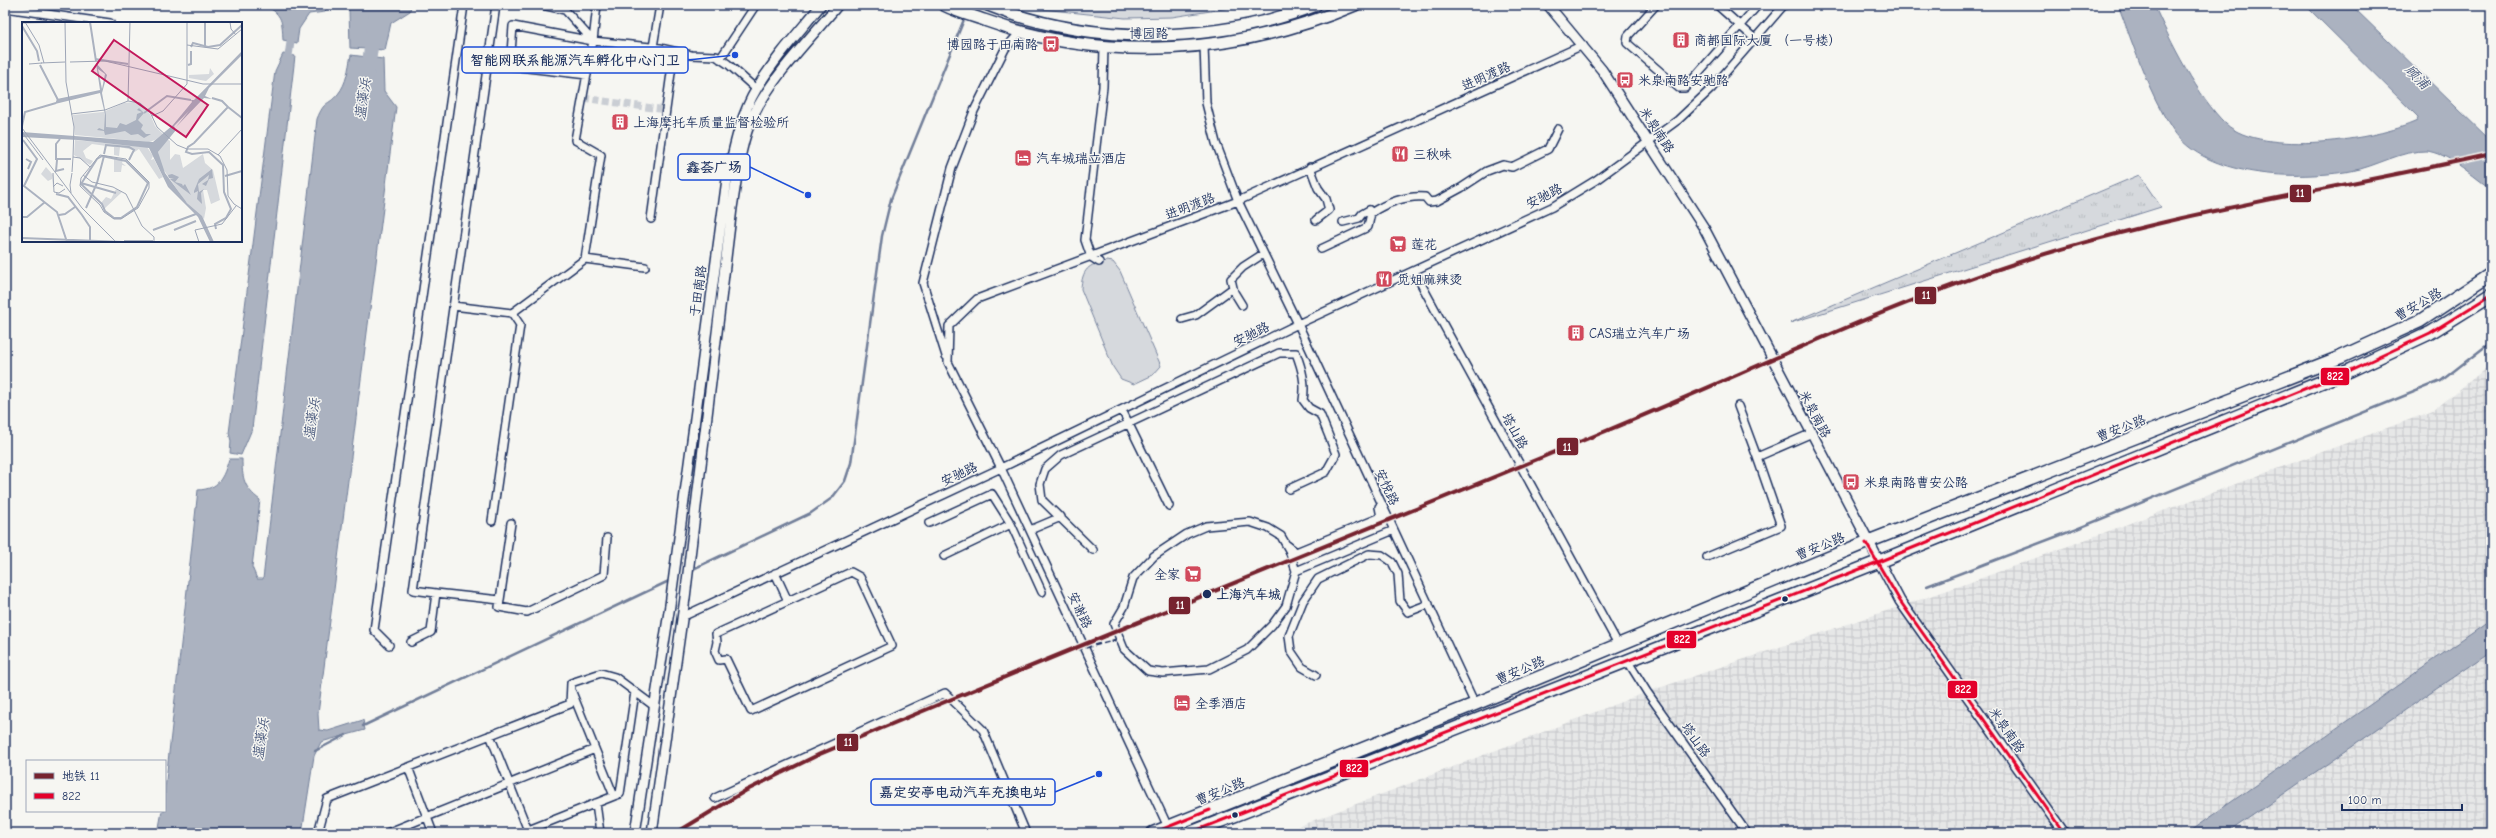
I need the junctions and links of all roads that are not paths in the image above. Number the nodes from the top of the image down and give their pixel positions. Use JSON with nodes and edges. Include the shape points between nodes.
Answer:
{"nodes":[{"id":1,"x":464,"y":5,"type":"edge"},
{"id":2,"x":496,"y":5,"type":"edge"},
{"id":3,"x":542,"y":5,"type":"edge"},
{"id":4,"x":597,"y":5,"type":"edge"},
{"id":5,"x":660,"y":5,"type":"edge"},
{"id":6,"x":754,"y":5,"type":"edge"},
{"id":7,"x":821,"y":5,"type":"edge"},
{"id":8,"x":838,"y":5,"type":"edge"},
{"id":9,"x":1316,"y":5,"type":"edge"},
{"id":10,"x":1355,"y":5,"type":"edge"},
{"id":11,"x":1548,"y":5,"type":"edge"},
{"id":12,"x":1656,"y":5,"type":"edge"},
{"id":13,"x":1717,"y":5,"type":"edge"},
{"id":14,"x":1758,"y":5,"type":"edge"},
{"id":15,"x":1784,"y":5,"type":"edge"},
{"id":16,"x":946,"y":6,"type":"edge"},
{"id":17,"x":992,"y":7,"type":"edge"},
{"id":18,"x":5,"y":8,"type":"edge"},
{"id":19,"x":103,"y":22,"type":"edge"},
{"id":20,"x":1740,"y":25,"type":"junction"},
{"id":21,"x":1020,"y":32,"type":"junction"},
{"id":22,"x":1756,"y":39,"type":"junction"},
{"id":23,"x":593,"y":41,"type":"junction"},
{"id":24,"x":1204,"y":44,"type":"junction"},
{"id":25,"x":1583,"y":45,"type":"junction"},
{"id":26,"x":1104,"y":46,"type":"junction"},
{"id":27,"x":653,"y":47,"type":"junction"},
{"id":28,"x":674,"y":51,"type":"junction"},
{"id":29,"x":720,"y":59,"type":"junction"},
{"id":30,"x":587,"y":75,"type":"junction"},
{"id":31,"x":756,"y":89,"type":"junction"},
{"id":32,"x":1558,"y":129,"type":"dead end"},
{"id":33,"x":1649,"y":143,"type":"junction"},
{"id":34,"x":1310,"y":167,"type":"junction"},
{"id":35,"x":1238,"y":201,"type":"junction"},
{"id":36,"x":1371,"y":213,"type":"junction"},
{"id":37,"x":651,"y":219,"type":"dead end"},
{"id":38,"x":1316,"y":220,"type":"dead end"},
{"id":39,"x":1343,"y":222,"type":"dead end"},
{"id":40,"x":1320,"y":249,"type":"dead end"},
{"id":41,"x":1263,"y":254,"type":"junction"},
{"id":42,"x":1091,"y":257,"type":"junction"},
{"id":43,"x":585,"y":259,"type":"junction"},
{"id":44,"x":1099,"y":262,"type":"dead end"},
{"id":45,"x":645,"y":267,"type":"dead end"},
{"id":46,"x":714,"y":268,"type":"junction"},
{"id":47,"x":725,"y":269,"type":"junction"},
{"id":48,"x":1414,"y":272,"type":"junction"},
{"id":49,"x":2491,"y":274,"type":"edge"},
{"id":50,"x":1233,"y":288,"type":"junction"},
{"id":51,"x":2491,"y":295,"type":"edge"},
{"id":52,"x":1242,"y":305,"type":"dead end"},
{"id":53,"x":453,"y":306,"type":"junction"},
{"id":54,"x":512,"y":313,"type":"junction"},
{"id":55,"x":1182,"y":319,"type":"dead end"},
{"id":56,"x":1298,"y":324,"type":"junction"},
{"id":57,"x":948,"y":362,"type":"junction"},
{"id":58,"x":1738,"y":406,"type":"dead end"},
{"id":59,"x":1122,"y":410,"type":"junction"},
{"id":60,"x":1129,"y":424,"type":"junction"},
{"id":61,"x":1810,"y":434,"type":"junction"},
{"id":62,"x":1757,"y":457,"type":"junction"},
{"id":63,"x":1001,"y":468,"type":"junction"},
{"id":64,"x":1289,"y":490,"type":"dead end"},
{"id":65,"x":1382,"y":505,"type":"junction"},
{"id":66,"x":1169,"y":506,"type":"dead end"},
{"id":67,"x":1061,"y":516,"type":"junction"},
{"id":68,"x":492,"y":521,"type":"dead end"},
{"id":69,"x":511,"y":523,"type":"dead end"},
{"id":70,"x":929,"y":523,"type":"dead end"},
{"id":71,"x":1010,"y":524,"type":"junction"},
{"id":72,"x":1030,"y":530,"type":"junction"},
{"id":73,"x":1394,"y":530,"type":"junction"},
{"id":74,"x":607,"y":538,"type":"dead end"},
{"id":75,"x":1868,"y":542,"type":"junction"},
{"id":76,"x":1285,"y":544,"type":"junction"},
{"id":77,"x":1094,"y":550,"type":"dead end"},
{"id":78,"x":944,"y":556,"type":"dead end"},
{"id":79,"x":1707,"y":557,"type":"dead end"},
{"id":80,"x":1878,"y":562,"type":"junction"},
{"id":81,"x":1296,"y":571,"type":"junction"},
{"id":82,"x":775,"y":573,"type":"junction"},
{"id":83,"x":1042,"y":592,"type":"dead end"},
{"id":84,"x":436,"y":593,"type":"junction"},
{"id":85,"x":500,"y":600,"type":"junction"},
{"id":86,"x":788,"y":601,"type":"junction"},
{"id":87,"x":1428,"y":604,"type":"junction"},
{"id":88,"x":682,"y":617,"type":"junction"},
{"id":89,"x":411,"y":642,"type":"dead end"},
{"id":90,"x":1618,"y":644,"type":"junction"},
{"id":91,"x":389,"y":645,"type":"dead end"},
{"id":92,"x":1627,"y":660,"type":"junction"},
{"id":93,"x":1316,"y":676,"type":"dead end"},
{"id":94,"x":571,"y":690,"type":"junction"},
{"id":95,"x":635,"y":692,"type":"junction"},
{"id":96,"x":1475,"y":704,"type":"junction"},
{"id":97,"x":654,"y":706,"type":"junction"},
{"id":98,"x":490,"y":735,"type":"junction"},
{"id":99,"x":595,"y":749,"type":"junction"},
{"id":100,"x":408,"y":767,"type":"junction"},
{"id":101,"x":509,"y":784,"type":"junction"},
{"id":102,"x":614,"y":796,"type":"junction"},
{"id":103,"x":715,"y":798,"type":"dead end"},
{"id":104,"x":596,"y":803,"type":"junction"},
{"id":105,"x":427,"y":817,"type":"junction"},
{"id":106,"x":1168,"y":827,"type":"junction"},
{"id":107,"x":526,"y":832,"type":"edge"},
{"id":108,"x":318,"y":833,"type":"edge"},
{"id":109,"x":387,"y":833,"type":"edge"},
{"id":110,"x":433,"y":833,"type":"edge"},
{"id":111,"x":600,"y":833,"type":"edge"},
{"id":112,"x":635,"y":833,"type":"edge"},
{"id":113,"x":652,"y":833,"type":"edge"},
{"id":114,"x":1026,"y":833,"type":"edge"},
{"id":115,"x":1153,"y":833,"type":"edge"},
{"id":116,"x":1190,"y":833,"type":"edge"},
{"id":117,"x":1747,"y":833,"type":"edge"},
{"id":118,"x":2064,"y":833,"type":"edge"}],
"edges":[{"from":1,"to":91,"type":"street","via":[[374,630]]},
{"from":2,"to":53,"type":"street"},
{"from":3,"to":23,"type":"street","via":[[565,10]]},
{"from":4,"to":23,"type":"street"},
{"from":5,"to":27,"type":"street"},
{"from":6,"to":29,"type":"street"},
{"from":7,"to":31,"type":"street","name":"于田南路","via":[[774,62]]},
{"from":8,"to":47,"type":"street","name":"于田南路","via":[[786,69],[754,114],[741,158]]},
{"from":9,"to":17,"type":"main road","name":"博园路","via":[[1255,25],[1160,35],[1097,33],[1042,22]]},
{"from":10,"to":24,"type":"main road","name":"博园路","via":[[1262,36]]},
{"from":11,"to":25,"type":"street","name":"米泉南路"},
{"from":12,"to":20,"type":"street","via":[[1628,36],[1627,43],[1679,88],[1685,88]]},
{"from":13,"to":20,"type":"street"},
{"from":14,"to":20,"type":"street"},
{"from":15,"to":22,"type":"street","name":"安驰路"},
{"from":16,"to":21,"type":"main road","name":"博园路"},
{"from":18,"to":19,"type":"street"},
{"from":20,"to":22,"type":"street"},
{"from":21,"to":26,"type":"main road","name":"博园路","via":[[1059,41]]},
{"from":21,"to":57,"type":"street","via":[[1001,56],[974,111],[952,168],[923,283]]},
{"from":22,"to":33,"type":"street","name":"安驰路","via":[[1697,104]]},
{"from":23,"to":27,"type":"street"},
{"from":23,"to":30,"type":"street"},
{"from":23,"to":30,"type":"street","via":[[513,26],[510,66]]},
{"from":24,"to":26,"type":"main road","name":"博园路","via":[[1150,48]]},
{"from":24,"to":35,"type":"street","name":"安悦路","via":[[1206,103],[1216,142]]},
{"from":25,"to":33,"type":"street","name":"米泉南路"},
{"from":25,"to":34,"type":"street","name":"进明渡路"},
{"from":26,"to":42,"type":"street","via":[[1103,87],[1086,240]]},
{"from":27,"to":28,"type":"street"},
{"from":28,"to":29,"type":"street","via":[[716,56]]},
{"from":28,"to":37,"type":"street"},
{"from":29,"to":31,"type":"street"},
{"from":30,"to":43,"type":"street","via":[[575,140],[601,156]]},
{"from":31,"to":46,"type":"street","name":"于田南路","via":[[734,147]]},
{"from":32,"to":36,"type":"street","via":[[1548,149],[1512,167],[1503,165],[1487,171],[1437,201],[1429,202],[1425,197],[1416,196],[1383,205]]},
{"from":33,"to":48,"type":"street","name":"安驰路","via":[[1552,207]]},
{"from":33,"to":61,"type":"street","name":"米泉南路","via":[[1704,228]]},
{"from":34,"to":35,"type":"street","name":"进明渡路"},
{"from":34,"to":38,"type":"street","via":[[1329,210]]},
{"from":35,"to":41,"type":"street","name":"安悦路"},
{"from":35,"to":42,"type":"street","name":"进明渡路"},
{"from":36,"to":39,"type":"street","via":[[1369,210],[1359,218]]},
{"from":36,"to":40,"type":"street","via":[[1368,228]]},
{"from":41,"to":50,"type":"street","via":[[1243,267],[1232,279]]},
{"from":41,"to":56,"type":"street","name":"安悦路"},
{"from":42,"to":44,"type":"street"},
{"from":42,"to":57,"type":"street","name":"进明渡路","via":[[977,299],[949,326]]},
{"from":43,"to":45,"type":"street"},
{"from":43,"to":54,"type":"street"},
{"from":46,"to":47,"type":"street"},
{"from":46,"to":97,"type":"street","name":"于田南路","via":[[670,605]]},
{"from":47,"to":88,"type":"street","name":"于田南路"},
{"from":48,"to":56,"type":"street","name":"安驰路"},
{"from":48,"to":90,"type":"street","name":"塔山路"},
{"from":49,"to":75,"type":"highway","name":"曹安公路","via":[[2420,321],[2384,338]]},
{"from":50,"to":52,"type":"street"},
{"from":50,"to":55,"type":"street","via":[[1196,315]]},
{"from":51,"to":80,"type":"highway","via":[[2394,352]]},
{"from":53,"to":54,"type":"street"},
{"from":53,"to":84,"type":"street","via":[[413,590]]},
{"from":54,"to":68,"type":"street","via":[[520,325]]},
{"from":56,"to":59,"type":"street","name":"安驰路"},
{"from":56,"to":65,"type":"street","name":"安悦路"},
{"from":57,"to":63,"type":"street","name":"进明渡路"},
{"from":58,"to":62,"type":"street"},
{"from":59,"to":60,"type":"street"},
{"from":59,"to":63,"type":"street","name":"安驰路"},
{"from":60,"to":64,"type":"street","via":[[1279,353],[1296,353],[1305,388],[1303,400],[1309,408],[1320,414],[1336,454],[1326,472]]},
{"from":60,"to":66,"type":"street"},
{"from":60,"to":67,"type":"street","via":[[1061,455],[1045,469],[1040,484],[1042,500]]},
{"from":61,"to":62,"type":"street"},
{"from":61,"to":75,"type":"street","name":"米泉南路"},
{"from":62,"to":79,"type":"street","via":[[1781,526]]},
{"from":63,"to":72,"type":"street","name":"安谢路"},
{"from":63,"to":82,"type":"street","name":"安驰路"},
{"from":65,"to":73,"type":"street","name":"安悦路"},
{"from":65,"to":76,"type":"street","via":[[1379,507],[1381,517],[1296,552]]},
{"from":67,"to":72,"type":"street"},
{"from":67,"to":77,"type":"street"},
{"from":69,"to":85,"type":"street"},
{"from":70,"to":71,"type":"street","via":[[992,494]]},
{"from":71,"to":78,"type":"street"},
{"from":71,"to":83,"type":"street"},
{"from":72,"to":106,"type":"street","name":"安谢路"},
{"from":73,"to":81,"type":"street"},
{"from":73,"to":87,"type":"street","name":"安悦路"},
{"from":74,"to":85,"type":"street","via":[[604,575],[527,612],[499,607]]},
{"from":75,"to":80,"type":"street","name":"米泉南路"},
{"from":75,"to":90,"type":"highway","name":"曹安公路"},
{"from":76,"to":81,"type":"street"},
{"from":76,"to":81,"type":"street","via":[[1281,536],[1250,522],[1206,526],[1187,534],[1154,556],[1134,578],[1124,607],[1114,624],[1120,643],[1133,660],[1148,671],[1163,673],[1210,669],[1247,650],[1272,625],[1286,606]]},
{"from":80,"to":92,"type":"highway"},
{"from":80,"to":118,"type":"street","name":"米泉南路","via":[[1900,601]]},
{"from":82,"to":86,"type":"street"},
{"from":82,"to":88,"type":"street","name":"安驰路"},
{"from":84,"to":85,"type":"street"},
{"from":84,"to":89,"type":"street","via":[[431,632]]},
{"from":86,"to":86,"type":"street","via":[[851,572],[860,577],[892,646],[751,711],[726,659],[719,660],[715,651],[716,634]]},
{"from":87,"to":93,"type":"street","via":[[1408,612],[1400,601],[1398,574],[1392,562],[1382,555],[1369,554],[1318,579],[1303,601],[1289,636],[1291,651],[1302,667]]},
{"from":87,"to":96,"type":"street","name":"安悦路"},
{"from":88,"to":113,"type":"street","name":"于田南路"},
{"from":90,"to":96,"type":"highway","name":"曹安公路"},
{"from":92,"to":116,"type":"highway"},
{"from":92,"to":117,"type":"street","name":"塔山路"},
{"from":94,"to":95,"type":"street","via":[[572,683],[601,673],[615,677]]},
{"from":94,"to":98,"type":"street","via":[[570,704]]},
{"from":94,"to":99,"type":"street"},
{"from":95,"to":97,"type":"street"},
{"from":95,"to":102,"type":"street","via":[[620,794]]},
{"from":96,"to":106,"type":"highway","name":"曹安公路"},
{"from":97,"to":112,"type":"street","name":"于田南路"},
{"from":98,"to":100,"type":"street"},
{"from":98,"to":101,"type":"street"},
{"from":99,"to":101,"type":"street"},
{"from":99,"to":102,"type":"street"},
{"from":100,"to":105,"type":"street"},
{"from":100,"to":108,"type":"street","via":[[327,799]]},
{"from":101,"to":105,"type":"street"},
{"from":101,"to":107,"type":"street"},
{"from":102,"to":104,"type":"street"},
{"from":103,"to":114,"type":"street","via":[[945,693],[983,730]]},
{"from":104,"to":107,"type":"street"},
{"from":104,"to":111,"type":"street"},
{"from":105,"to":109,"type":"street"},
{"from":105,"to":110,"type":"street"},
{"from":106,"to":115,"type":"highway","name":"曹安公路"}]}
